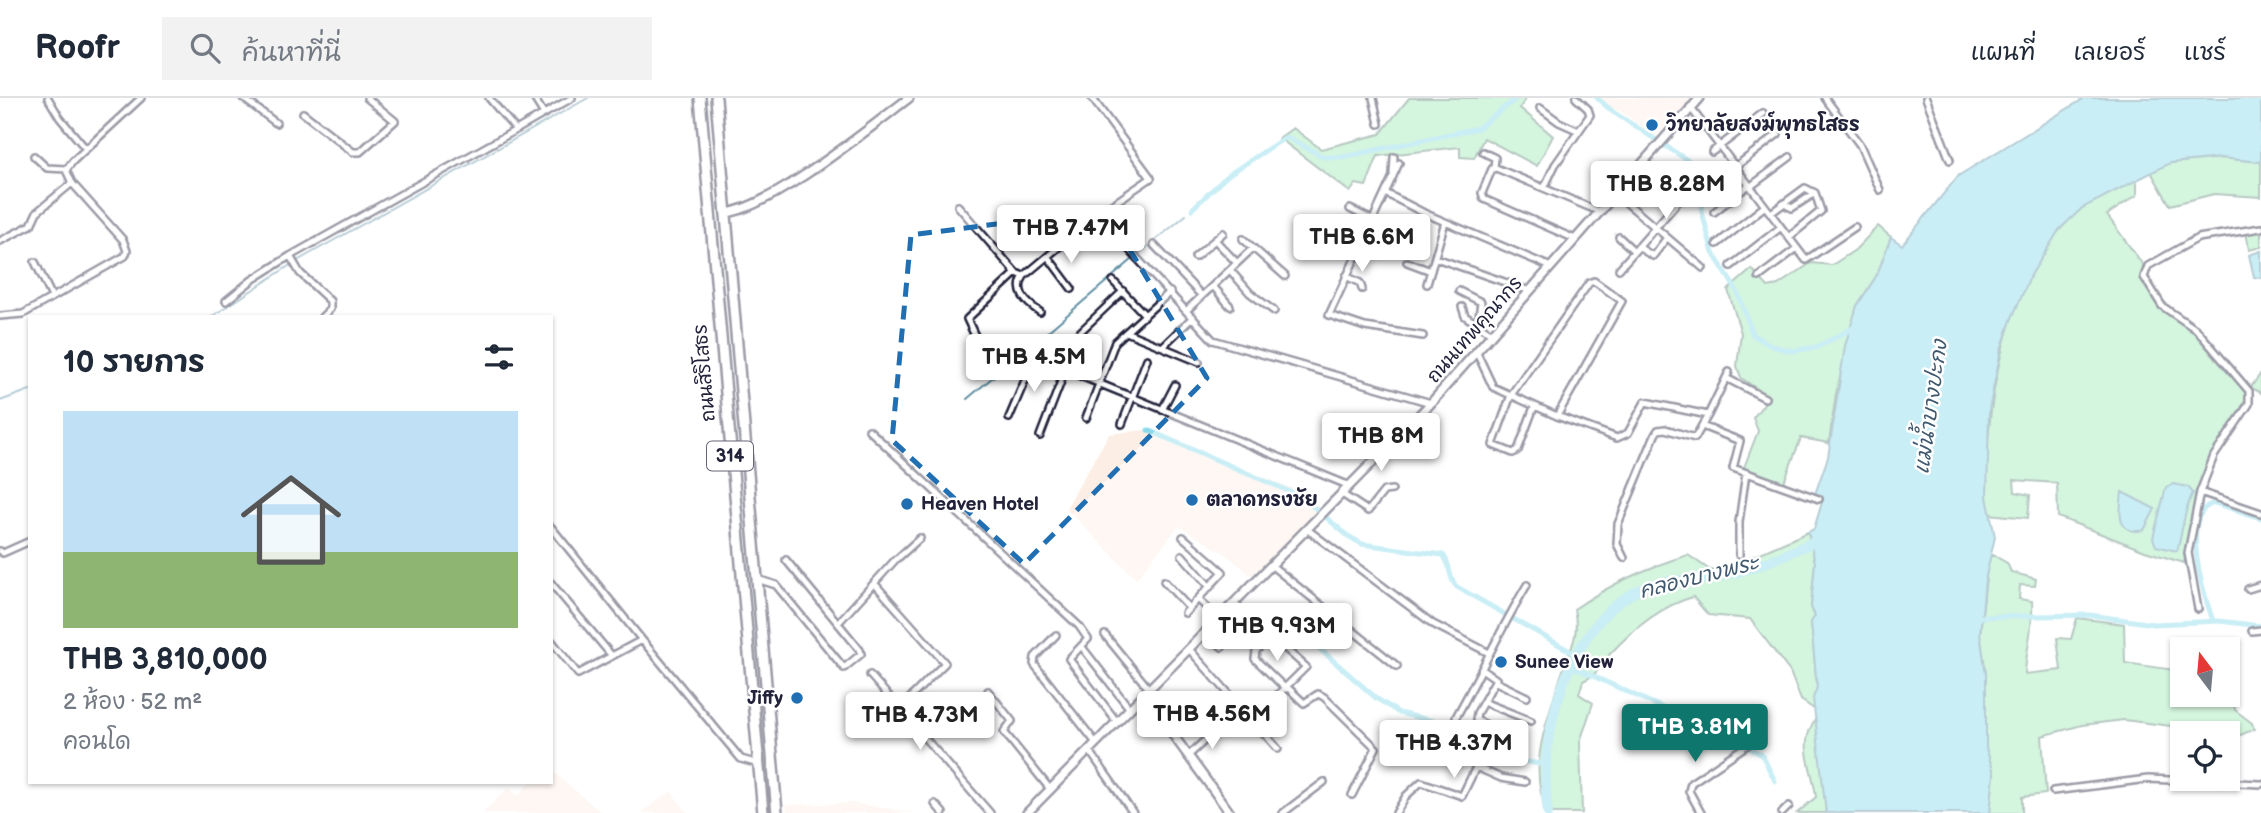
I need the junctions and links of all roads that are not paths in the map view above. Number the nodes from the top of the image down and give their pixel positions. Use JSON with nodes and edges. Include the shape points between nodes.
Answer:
{"nodes":[{"id":1,"x":48,"y":98,"type":"edge"},
{"id":2,"x":141,"y":98,"type":"edge"},
{"id":3,"x":243,"y":98,"type":"edge"},
{"id":4,"x":367,"y":98,"type":"edge"},
{"id":5,"x":489,"y":98,"type":"edge"},
{"id":6,"x":534,"y":98,"type":"edge"},
{"id":7,"x":572,"y":98,"type":"edge"},
{"id":8,"x":699,"y":98,"type":"edge"},
{"id":9,"x":716,"y":98,"type":"edge"},
{"id":10,"x":909,"y":98,"type":"edge"},
{"id":11,"x":1092,"y":98,"type":"edge"},
{"id":12,"x":1373,"y":98,"type":"edge"},
{"id":13,"x":1576,"y":98,"type":"edge"},
{"id":14,"x":1700,"y":98,"type":"edge"},
{"id":15,"x":1825,"y":98,"type":"edge"},
{"id":16,"x":1926,"y":98,"type":"edge"},
{"id":17,"x":1690,"y":107,"type":"junction"},
{"id":18,"x":1540,"y":108,"type":"dead end"},
{"id":19,"x":303,"y":113,"type":"dead end"},
{"id":20,"x":1763,"y":113,"type":"dead end"},
{"id":21,"x":544,"y":114,"type":"junction"},
{"id":22,"x":276,"y":123,"type":"dead end"},
{"id":23,"x":1379,"y":124,"type":"dead end"},
{"id":24,"x":516,"y":130,"type":"junction"},
{"id":25,"x":1579,"y":131,"type":"junction"},
{"id":26,"x":1778,"y":134,"type":"dead end"},
{"id":27,"x":1719,"y":145,"type":"junction"},
{"id":28,"x":86,"y":149,"type":"junction"},
{"id":29,"x":1483,"y":152,"type":"dead end"},
{"id":30,"x":1712,"y":152,"type":"dead end"},
{"id":31,"x":34,"y":156,"type":"dead end"},
{"id":32,"x":1394,"y":156,"type":"dead end"},
{"id":33,"x":1790,"y":157,"type":"dead end"},
{"id":34,"x":1950,"y":160,"type":"dead end"},
{"id":35,"x":1399,"y":163,"type":"dead end"},
{"id":36,"x":1735,"y":167,"type":"junction"},
{"id":37,"x":1494,"y":168,"type":"junction"},
{"id":38,"x":67,"y":169,"type":"junction"},
{"id":39,"x":1395,"y":175,"type":"junction"},
{"id":40,"x":72,"y":183,"type":"junction"},
{"id":41,"x":1750,"y":186,"type":"junction"},
{"id":42,"x":1691,"y":187,"type":"dead end"},
{"id":43,"x":1544,"y":188,"type":"junction"},
{"id":44,"x":1880,"y":190,"type":"dead end"},
{"id":45,"x":1615,"y":193,"type":"junction"},
{"id":46,"x":1387,"y":194,"type":"junction"},
{"id":47,"x":958,"y":206,"type":"dead end"},
{"id":48,"x":1765,"y":206,"type":"junction"},
{"id":49,"x":1350,"y":209,"type":"dead end"},
{"id":50,"x":1598,"y":211,"type":"junction"},
{"id":51,"x":1714,"y":212,"type":"dead end"},
{"id":52,"x":725,"y":213,"type":"junction"},
{"id":53,"x":1771,"y":213,"type":"junction"},
{"id":54,"x":1097,"y":215,"type":"junction"},
{"id":55,"x":1374,"y":221,"type":"junction"},
{"id":56,"x":1445,"y":222,"type":"junction"},
{"id":57,"x":1781,"y":227,"type":"junction"},
{"id":58,"x":1854,"y":227,"type":"dead end"},
{"id":59,"x":1653,"y":228,"type":"junction"},
{"id":60,"x":2261,"y":228,"type":"edge"},
{"id":61,"x":1223,"y":233,"type":"dead end"},
{"id":62,"x":1619,"y":237,"type":"dead end"},
{"id":63,"x":1789,"y":237,"type":"junction"},
{"id":64,"x":1243,"y":239,"type":"dead end"},
{"id":65,"x":1574,"y":239,"type":"junction"},
{"id":66,"x":1666,"y":239,"type":"junction"},
{"id":67,"x":1215,"y":240,"type":"junction"},
{"id":68,"x":0,"y":241,"type":"edge"},
{"id":69,"x":1717,"y":244,"type":"dead end"},
{"id":70,"x":1154,"y":245,"type":"dead end"},
{"id":71,"x":1253,"y":248,"type":"junction"},
{"id":72,"x":1797,"y":248,"type":"junction"},
{"id":73,"x":1637,"y":249,"type":"junction"},
{"id":74,"x":290,"y":256,"type":"junction"},
{"id":75,"x":1048,"y":257,"type":"junction"},
{"id":76,"x":1195,"y":257,"type":"dead end"},
{"id":77,"x":1436,"y":258,"type":"junction"},
{"id":78,"x":35,"y":262,"type":"dead end"},
{"id":79,"x":1407,"y":262,"type":"dead end"},
{"id":80,"x":1237,"y":263,"type":"junction"},
{"id":81,"x":1731,"y":266,"type":"dead end"},
{"id":82,"x":1551,"y":267,"type":"junction"},
{"id":83,"x":1703,"y":268,"type":"dead end"},
{"id":84,"x":1619,"y":269,"type":"dead end"},
{"id":85,"x":1230,"y":270,"type":"junction"},
{"id":86,"x":1431,"y":271,"type":"junction"},
{"id":87,"x":1016,"y":273,"type":"junction"},
{"id":88,"x":1024,"y":276,"type":"junction"},
{"id":89,"x":1285,"y":276,"type":"dead end"},
{"id":90,"x":1346,"y":276,"type":"junction"},
{"id":91,"x":1759,"y":277,"type":"dead end"},
{"id":92,"x":1113,"y":281,"type":"dead end"},
{"id":93,"x":1427,"y":284,"type":"dead end"},
{"id":94,"x":1213,"y":286,"type":"junction"},
{"id":95,"x":1072,"y":289,"type":"dead end"},
{"id":96,"x":1362,"y":289,"type":"dead end"},
{"id":97,"x":1123,"y":291,"type":"junction"},
{"id":98,"x":1459,"y":291,"type":"dead end"},
{"id":99,"x":1530,"y":291,"type":"junction"},
{"id":100,"x":1170,"y":292,"type":"junction"},
{"id":101,"x":1202,"y":296,"type":"junction"},
{"id":102,"x":52,"y":298,"type":"junction"},
{"id":103,"x":226,"y":301,"type":"dead end"},
{"id":104,"x":1230,"y":306,"type":"dead end"},
{"id":105,"x":1462,"y":307,"type":"dead end"},
{"id":106,"x":1187,"y":310,"type":"junction"},
{"id":107,"x":1274,"y":310,"type":"dead end"},
{"id":108,"x":1040,"y":312,"type":"dead end"},
{"id":109,"x":324,"y":315,"type":"edge"},
{"id":110,"x":1145,"y":315,"type":"junction"},
{"id":111,"x":0,"y":316,"type":"edge"},
{"id":112,"x":1193,"y":317,"type":"junction"},
{"id":113,"x":1478,"y":324,"type":"junction"},
{"id":114,"x":1126,"y":332,"type":"junction"},
{"id":115,"x":1493,"y":335,"type":"junction"},
{"id":116,"x":975,"y":336,"type":"dead end"},
{"id":117,"x":1423,"y":336,"type":"dead end"},
{"id":118,"x":736,"y":341,"type":"junction"},
{"id":119,"x":720,"y":343,"type":"junction"},
{"id":120,"x":1163,"y":346,"type":"junction"},
{"id":121,"x":1022,"y":352,"type":"dead end"},
{"id":122,"x":1477,"y":353,"type":"junction"},
{"id":123,"x":1034,"y":359,"type":"junction"},
{"id":124,"x":1147,"y":359,"type":"dead end"},
{"id":125,"x":1199,"y":362,"type":"dead end"},
{"id":126,"x":1066,"y":372,"type":"junction"},
{"id":127,"x":1099,"y":385,"type":"junction"},
{"id":128,"x":1175,"y":385,"type":"dead end"},
{"id":129,"x":1511,"y":396,"type":"junction"},
{"id":130,"x":1132,"y":398,"type":"junction"},
{"id":131,"x":1765,"y":398,"type":"dead end"},
{"id":132,"x":1431,"y":403,"type":"junction"},
{"id":133,"x":1534,"y":407,"type":"junction"},
{"id":134,"x":1162,"y":410,"type":"junction"},
{"id":135,"x":1708,"y":415,"type":"junction"},
{"id":136,"x":1557,"y":416,"type":"junction"},
{"id":137,"x":1009,"y":418,"type":"dead end"},
{"id":138,"x":1086,"y":418,"type":"dead end"},
{"id":139,"x":1122,"y":424,"type":"dead end"},
{"id":140,"x":1702,"y":426,"type":"junction"},
{"id":141,"x":869,"y":430,"type":"dead end"},
{"id":142,"x":1040,"y":436,"type":"dead end"},
{"id":143,"x":1746,"y":473,"type":"junction"},
{"id":144,"x":1350,"y":486,"type":"junction"},
{"id":145,"x":1392,"y":490,"type":"dead end"},
{"id":146,"x":2200,"y":492,"type":"junction"},
{"id":147,"x":1342,"y":494,"type":"junction"},
{"id":148,"x":1819,"y":499,"type":"dead end"},
{"id":149,"x":2261,"y":513,"type":"edge"},
{"id":150,"x":553,"y":529,"type":"edge"},
{"id":151,"x":1308,"y":530,"type":"junction"},
{"id":152,"x":1183,"y":537,"type":"dead end"},
{"id":153,"x":920,"y":538,"type":"dead end"},
{"id":154,"x":28,"y":542,"type":"edge"},
{"id":155,"x":0,"y":551,"type":"edge"},
{"id":156,"x":1182,"y":555,"type":"dead end"},
{"id":157,"x":1740,"y":555,"type":"dead end"},
{"id":158,"x":1624,"y":558,"type":"dead end"},
{"id":159,"x":786,"y":560,"type":"dead end"},
{"id":160,"x":1272,"y":566,"type":"junction"},
{"id":161,"x":757,"y":579,"type":"junction"},
{"id":162,"x":1164,"y":582,"type":"dead end"},
{"id":163,"x":874,"y":583,"type":"junction"},
{"id":164,"x":553,"y":585,"type":"edge"},
{"id":165,"x":1527,"y":585,"type":"dead end"},
{"id":166,"x":2261,"y":585,"type":"edge"},
{"id":167,"x":1210,"y":587,"type":"junction"},
{"id":168,"x":2248,"y":589,"type":"dead end"},
{"id":169,"x":1198,"y":599,"type":"junction"},
{"id":170,"x":1234,"y":603,"type":"junction"},
{"id":171,"x":2198,"y":609,"type":"dead end"},
{"id":172,"x":1218,"y":619,"type":"junction"},
{"id":173,"x":838,"y":623,"type":"junction"},
{"id":174,"x":2261,"y":630,"type":"edge"},
{"id":175,"x":1207,"y":631,"type":"junction"},
{"id":176,"x":2252,"y":631,"type":"dead end"},
{"id":177,"x":1056,"y":635,"type":"dead end"},
{"id":178,"x":1105,"y":635,"type":"dead end"},
{"id":179,"x":1271,"y":636,"type":"junction"},
{"id":180,"x":642,"y":640,"type":"junction"},
{"id":181,"x":553,"y":643,"type":"edge"},
{"id":182,"x":1082,"y":647,"type":"junction"},
{"id":183,"x":1222,"y":647,"type":"dead end"},
{"id":184,"x":1189,"y":649,"type":"junction"},
{"id":185,"x":1489,"y":653,"type":"junction"},
{"id":186,"x":612,"y":656,"type":"junction"},
{"id":187,"x":1397,"y":666,"type":"dead end"},
{"id":188,"x":1483,"y":670,"type":"junction"},
{"id":189,"x":870,"y":675,"type":"dead end"},
{"id":190,"x":1496,"y":681,"type":"junction"},
{"id":191,"x":1287,"y":689,"type":"junction"},
{"id":192,"x":988,"y":691,"type":"dead end"},
{"id":193,"x":1147,"y":692,"type":"junction"},
{"id":194,"x":1527,"y":697,"type":"dead end"},
{"id":195,"x":1483,"y":702,"type":"junction"},
{"id":196,"x":899,"y":709,"type":"junction"},
{"id":197,"x":1130,"y":709,"type":"junction"},
{"id":198,"x":1456,"y":717,"type":"dead end"},
{"id":199,"x":1252,"y":720,"type":"junction"},
{"id":200,"x":1531,"y":721,"type":"dead end"},
{"id":201,"x":1117,"y":722,"type":"junction"},
{"id":202,"x":1218,"y":728,"type":"dead end"},
{"id":203,"x":1759,"y":737,"type":"dead end"},
{"id":204,"x":1519,"y":740,"type":"dead end"},
{"id":205,"x":1096,"y":743,"type":"junction"},
{"id":206,"x":1089,"y":750,"type":"junction"},
{"id":207,"x":1278,"y":750,"type":"dead end"},
{"id":208,"x":1188,"y":755,"type":"junction"},
{"id":209,"x":759,"y":764,"type":"junction"},
{"id":210,"x":1324,"y":782,"type":"dead end"},
{"id":211,"x":1524,"y":782,"type":"dead end"},
{"id":212,"x":2261,"y":784,"type":"edge"},
{"id":213,"x":1051,"y":789,"type":"junction"},
{"id":214,"x":2053,"y":791,"type":"dead end"},
{"id":215,"x":1352,"y":795,"type":"dead end"},
{"id":216,"x":935,"y":804,"type":"dead end"},
{"id":217,"x":1789,"y":806,"type":"dead end"},
{"id":218,"x":763,"y":813,"type":"edge"},
{"id":219,"x":777,"y":813,"type":"edge"},
{"id":220,"x":943,"y":813,"type":"edge"},
{"id":221,"x":990,"y":813,"type":"edge"},
{"id":222,"x":1027,"y":813,"type":"edge"},
{"id":223,"x":1132,"y":813,"type":"edge"},
{"id":224,"x":1230,"y":813,"type":"edge"},
{"id":225,"x":1283,"y":813,"type":"edge"},
{"id":226,"x":1396,"y":813,"type":"edge"},
{"id":227,"x":1701,"y":813,"type":"edge"},
{"id":228,"x":1782,"y":813,"type":"edge"}],
"edges":[{"from":1,"to":28,"type":"street"},
{"from":2,"to":28,"type":"street"},
{"from":3,"to":22,"type":"street"},
{"from":4,"to":19,"type":"street","via":[[395,121],[360,152],[353,152]]},
{"from":5,"to":24,"type":"street"},
{"from":6,"to":21,"type":"street"},
{"from":7,"to":21,"type":"street"},
{"from":8,"to":119,"type":"highway","name":"ถนนสิริโสธร","number":"314"},
{"from":9,"to":52,"type":"highway","name":"ถนนสิริโสธร","number":"314"},
{"from":10,"to":52,"type":"main road","via":[[790,183],[737,212]]},
{"from":11,"to":54,"type":"street","via":[[1151,178]]},
{"from":12,"to":23,"type":"street"},
{"from":13,"to":25,"type":"street","via":[[1590,112]]},
{"from":14,"to":17,"type":"main road","name":"ถนนเทพคุณากร"},
{"from":15,"to":44,"type":"street","via":[[1860,145]]},
{"from":16,"to":34,"type":"street"},
{"from":17,"to":27,"type":"street"},
{"from":17,"to":45,"type":"main road","name":"ถนนเทพคุณากร"},
{"from":18,"to":25,"type":"street"},
{"from":20,"to":27,"type":"street"},
{"from":21,"to":24,"type":"street"},
{"from":24,"to":74,"type":"street"},
{"from":25,"to":43,"type":"street"},
{"from":26,"to":36,"type":"street"},
{"from":27,"to":30,"type":"street"},
{"from":27,"to":36,"type":"street"},
{"from":28,"to":38,"type":"street"},
{"from":29,"to":37,"type":"street","via":[[1495,158]]},
{"from":31,"to":38,"type":"street","via":[[47,168]]},
{"from":32,"to":39,"type":"street"},
{"from":33,"to":41,"type":"street"},
{"from":35,"to":39,"type":"street"},
{"from":36,"to":41,"type":"street"},
{"from":37,"to":43,"type":"street"},
{"from":37,"to":65,"type":"street","via":[[1482,193],[1484,199]]},
{"from":38,"to":40,"type":"street"},
{"from":39,"to":46,"type":"street"},
{"from":40,"to":68,"type":"street","via":[[37,212],[31,225]]},
{"from":40,"to":102,"type":"street","via":[[123,240],[127,251],[111,266]]},
{"from":41,"to":48,"type":"street"},
{"from":41,"to":51,"type":"street"},
{"from":42,"to":59,"type":"street"},
{"from":43,"to":50,"type":"street"},
{"from":45,"to":50,"type":"main road","name":"ถนนเทพคุณากร"},
{"from":45,"to":59,"type":"street"},
{"from":46,"to":55,"type":"street"},
{"from":46,"to":56,"type":"street"},
{"from":47,"to":87,"type":"street"},
{"from":48,"to":53,"type":"street"},
{"from":48,"to":69,"type":"street"},
{"from":49,"to":55,"type":"street"},
{"from":50,"to":65,"type":"main road","name":"ถนนเทพคุณากร"},
{"from":52,"to":118,"type":"highway","name":"ถนนสิริโสธร","number":"314"},
{"from":53,"to":57,"type":"street"},
{"from":53,"to":63,"type":"street","via":[[1784,204],[1792,208],[1815,193],[1821,211]]},
{"from":54,"to":75,"type":"street"},
{"from":54,"to":100,"type":"street"},
{"from":55,"to":90,"type":"street"},
{"from":56,"to":77,"type":"street"},
{"from":56,"to":82,"type":"street"},
{"from":57,"to":63,"type":"street"},
{"from":57,"to":81,"type":"street"},
{"from":58,"to":72,"type":"street","via":[[1810,260]]},
{"from":59,"to":66,"type":"street"},
{"from":59,"to":73,"type":"street"},
{"from":60,"to":146,"type":"street","via":[[2198,238],[2145,272],[2148,286],[2162,306],[2197,330],[2249,391],[2249,404],[2214,456]]},
{"from":61,"to":67,"type":"street"},
{"from":62,"to":73,"type":"street"},
{"from":63,"to":72,"type":"street"},
{"from":64,"to":71,"type":"street"},
{"from":65,"to":82,"type":"main road","name":"ถนนเทพคุณากร"},
{"from":66,"to":73,"type":"street","via":[[1653,256]]},
{"from":66,"to":83,"type":"street"},
{"from":67,"to":76,"type":"street"},
{"from":67,"to":80,"type":"street"},
{"from":70,"to":101,"type":"street"},
{"from":71,"to":80,"type":"street"},
{"from":71,"to":89,"type":"street"},
{"from":72,"to":91,"type":"street"},
{"from":73,"to":84,"type":"street"},
{"from":74,"to":103,"type":"street"},
{"from":74,"to":109,"type":"street","via":[[300,273],[331,303]]},
{"from":75,"to":88,"type":"street"},
{"from":75,"to":95,"type":"street"},
{"from":77,"to":86,"type":"street"},
{"from":77,"to":99,"type":"street"},
{"from":78,"to":102,"type":"street"},
{"from":79,"to":86,"type":"street"},
{"from":80,"to":85,"type":"street"},
{"from":82,"to":99,"type":"main road","name":"ถนนเทพคุณากร"},
{"from":85,"to":94,"type":"street"},
{"from":85,"to":107,"type":"street","via":[[1250,293]]},
{"from":86,"to":93,"type":"street"},
{"from":87,"to":88,"type":"street"},
{"from":87,"to":116,"type":"street","via":[[967,319]]},
{"from":88,"to":108,"type":"street","via":[[1020,291]]},
{"from":90,"to":96,"type":"street"},
{"from":90,"to":117,"type":"street","via":[[1330,316]]},
{"from":92,"to":97,"type":"street"},
{"from":94,"to":101,"type":"street"},
{"from":94,"to":104,"type":"street"},
{"from":97,"to":110,"type":"street"},
{"from":97,"to":126,"type":"street","via":[[1085,325]]},
{"from":98,"to":113,"type":"street","via":[[1480,302]]},
{"from":99,"to":115,"type":"main road","name":"ถนนเทพคุณากร"},
{"from":100,"to":106,"type":"street"},
{"from":100,"to":110,"type":"street"},
{"from":101,"to":106,"type":"street"},
{"from":102,"to":111,"type":"street","via":[[23,314]]},
{"from":105,"to":113,"type":"street"},
{"from":106,"to":112,"type":"street"},
{"from":110,"to":114,"type":"street"},
{"from":112,"to":120,"type":"street"},
{"from":112,"to":132,"type":"street","via":[[1217,342]]},
{"from":113,"to":115,"type":"street"},
{"from":114,"to":120,"type":"street"},
{"from":114,"to":127,"type":"street","via":[[1112,347]]},
{"from":115,"to":122,"type":"main road","name":"ถนนเทพคุณากร"},
{"from":118,"to":119,"type":"highway"},
{"from":118,"to":161,"type":"highway","name":"ถนนสิริโสธร","number":"314"},
{"from":119,"to":209,"type":"highway","name":"ถนนสิริโสธร","number":"314"},
{"from":120,"to":125,"type":"street"},
{"from":121,"to":123,"type":"street"},
{"from":122,"to":129,"type":"street","via":[[1491,386]]},
{"from":122,"to":132,"type":"main road","name":"ถนนเทพคุณากร"},
{"from":123,"to":126,"type":"street"},
{"from":123,"to":137,"type":"street"},
{"from":124,"to":130,"type":"street"},
{"from":126,"to":127,"type":"street"},
{"from":126,"to":142,"type":"street"},
{"from":127,"to":130,"type":"street"},
{"from":127,"to":138,"type":"street"},
{"from":128,"to":134,"type":"street"},
{"from":129,"to":133,"type":"street"},
{"from":129,"to":133,"type":"street","via":[[1493,442],[1496,447],[1513,453],[1518,450]]},
{"from":129,"to":136,"type":"street","via":[[1594,281],[1622,301]]},
{"from":130,"to":134,"type":"street"},
{"from":130,"to":139,"type":"street"},
{"from":131,"to":135,"type":"street","via":[[1728,375]]},
{"from":132,"to":144,"type":"main road","name":"ถนนเทพคุณากร"},
{"from":133,"to":136,"type":"street"},
{"from":134,"to":144,"type":"street"},
{"from":135,"to":136,"type":"street","via":[[1644,402],[1621,438]]},
{"from":135,"to":140,"type":"street"},
{"from":140,"to":143,"type":"street","via":[[1740,441],[1733,468]]},
{"from":140,"to":158,"type":"street","via":[[1695,438],[1665,429],[1655,435],[1618,524],[1617,544]]},
{"from":141,"to":182,"type":"street","via":[[1052,597],[1087,636]]},
{"from":143,"to":148,"type":"street"},
{"from":143,"to":157,"type":"street"},
{"from":144,"to":147,"type":"main road","name":"ถนนเทพคุณากร"},
{"from":145,"to":147,"type":"street","via":[[1384,491],[1368,511]]},
{"from":146,"to":149,"type":"street"},
{"from":146,"to":171,"type":"street","via":[[2188,554]]},
{"from":147,"to":151,"type":"main road","name":"ถนนเทพคุณากร"},
{"from":150,"to":180,"type":"street"},
{"from":151,"to":160,"type":"main road","name":"ถนนเทพคุณากร"},
{"from":151,"to":185,"type":"street","via":[[1433,625]]},
{"from":152,"to":167,"type":"street","via":[[1222,570]]},
{"from":153,"to":163,"type":"street"},
{"from":154,"to":155,"type":"street","via":[[3,554]]},
{"from":156,"to":167,"type":"street"},
{"from":159,"to":173,"type":"street"},
{"from":160,"to":170,"type":"main road","name":"ถนนเทพคุณากร"},
{"from":160,"to":187,"type":"street"},
{"from":161,"to":173,"type":"street","via":[[776,585],[844,668],[861,652]]},
{"from":161,"to":219,"type":"highway","name":"ถนนสิริโสธร","number":"314"},
{"from":162,"to":169,"type":"street","via":[[1187,610]]},
{"from":163,"to":173,"type":"street"},
{"from":163,"to":196,"type":"street","via":[[945,663]]},
{"from":164,"to":186,"type":"street"},
{"from":165,"to":185,"type":"street"},
{"from":166,"to":168,"type":"street"},
{"from":167,"to":169,"type":"street"},
{"from":169,"to":172,"type":"street"},
{"from":170,"to":172,"type":"main road","name":"ถนนเทพคุณากร"},
{"from":170,"to":179,"type":"street"},
{"from":172,"to":175,"type":"main road","name":"ถนนเทพคุณากร"},
{"from":174,"to":176,"type":"street"},
{"from":175,"to":183,"type":"street"},
{"from":175,"to":184,"type":"main road","name":"ถนนเทพคุณากร"},
{"from":177,"to":205,"type":"street","via":[[1034,664]]},
{"from":178,"to":193,"type":"street"},
{"from":179,"to":191,"type":"street","via":[[1256,651],[1255,659]]},
{"from":179,"to":191,"type":"street","via":[[1306,667]]},
{"from":180,"to":186,"type":"street"},
{"from":180,"to":209,"type":"street","via":[[741,759]]},
{"from":181,"to":186,"type":"street","via":[[578,674]]},
{"from":182,"to":197,"type":"street"},
{"from":182,"to":201,"type":"street","via":[[1069,661]]},
{"from":184,"to":193,"type":"main road","name":"ถนนเทพคุณากร"},
{"from":184,"to":199,"type":"street"},
{"from":185,"to":188,"type":"street"},
{"from":188,"to":190,"type":"street"},
{"from":188,"to":198,"type":"street"},
{"from":189,"to":196,"type":"street"},
{"from":190,"to":194,"type":"street"},
{"from":190,"to":195,"type":"street"},
{"from":191,"to":199,"type":"street"},
{"from":191,"to":215,"type":"street","via":[[1304,703],[1315,695],[1324,697],[1376,748]]},
{"from":192,"to":213,"type":"street","via":[[1012,722],[1004,733]]},
{"from":193,"to":197,"type":"main road","name":"ถนนเทพคุณากร"},
{"from":193,"to":208,"type":"main road"},
{"from":195,"to":200,"type":"street"},
{"from":195,"to":204,"type":"street","via":[[1476,720]]},
{"from":196,"to":221,"type":"street"},
{"from":197,"to":201,"type":"main road","name":"ถนนเทพคุณากร"},
{"from":199,"to":207,"type":"street"},
{"from":201,"to":205,"type":"main road","name":"ถนนเทพคุณากร"},
{"from":202,"to":208,"type":"street"},
{"from":203,"to":227,"type":"street","via":[[1691,783],[1689,791]]},
{"from":205,"to":206,"type":"main road","name":"ถนนเทพคุณากร"},
{"from":206,"to":213,"type":"main road","name":"ถนนเทพคุณากร"},
{"from":206,"to":223,"type":"street"},
{"from":208,"to":224,"type":"main road"},
{"from":209,"to":218,"type":"highway","name":"ถนนสิริโสธร","number":"314"},
{"from":210,"to":225,"type":"street"},
{"from":211,"to":226,"type":"street","via":[[1476,767],[1462,796],[1421,782]]},
{"from":212,"to":214,"type":"street","via":[[2148,779]]},
{"from":213,"to":222,"type":"main road","name":"ถนนเทพคุณากร"},
{"from":216,"to":220,"type":"street"},
{"from":217,"to":228,"type":"street"}]}
